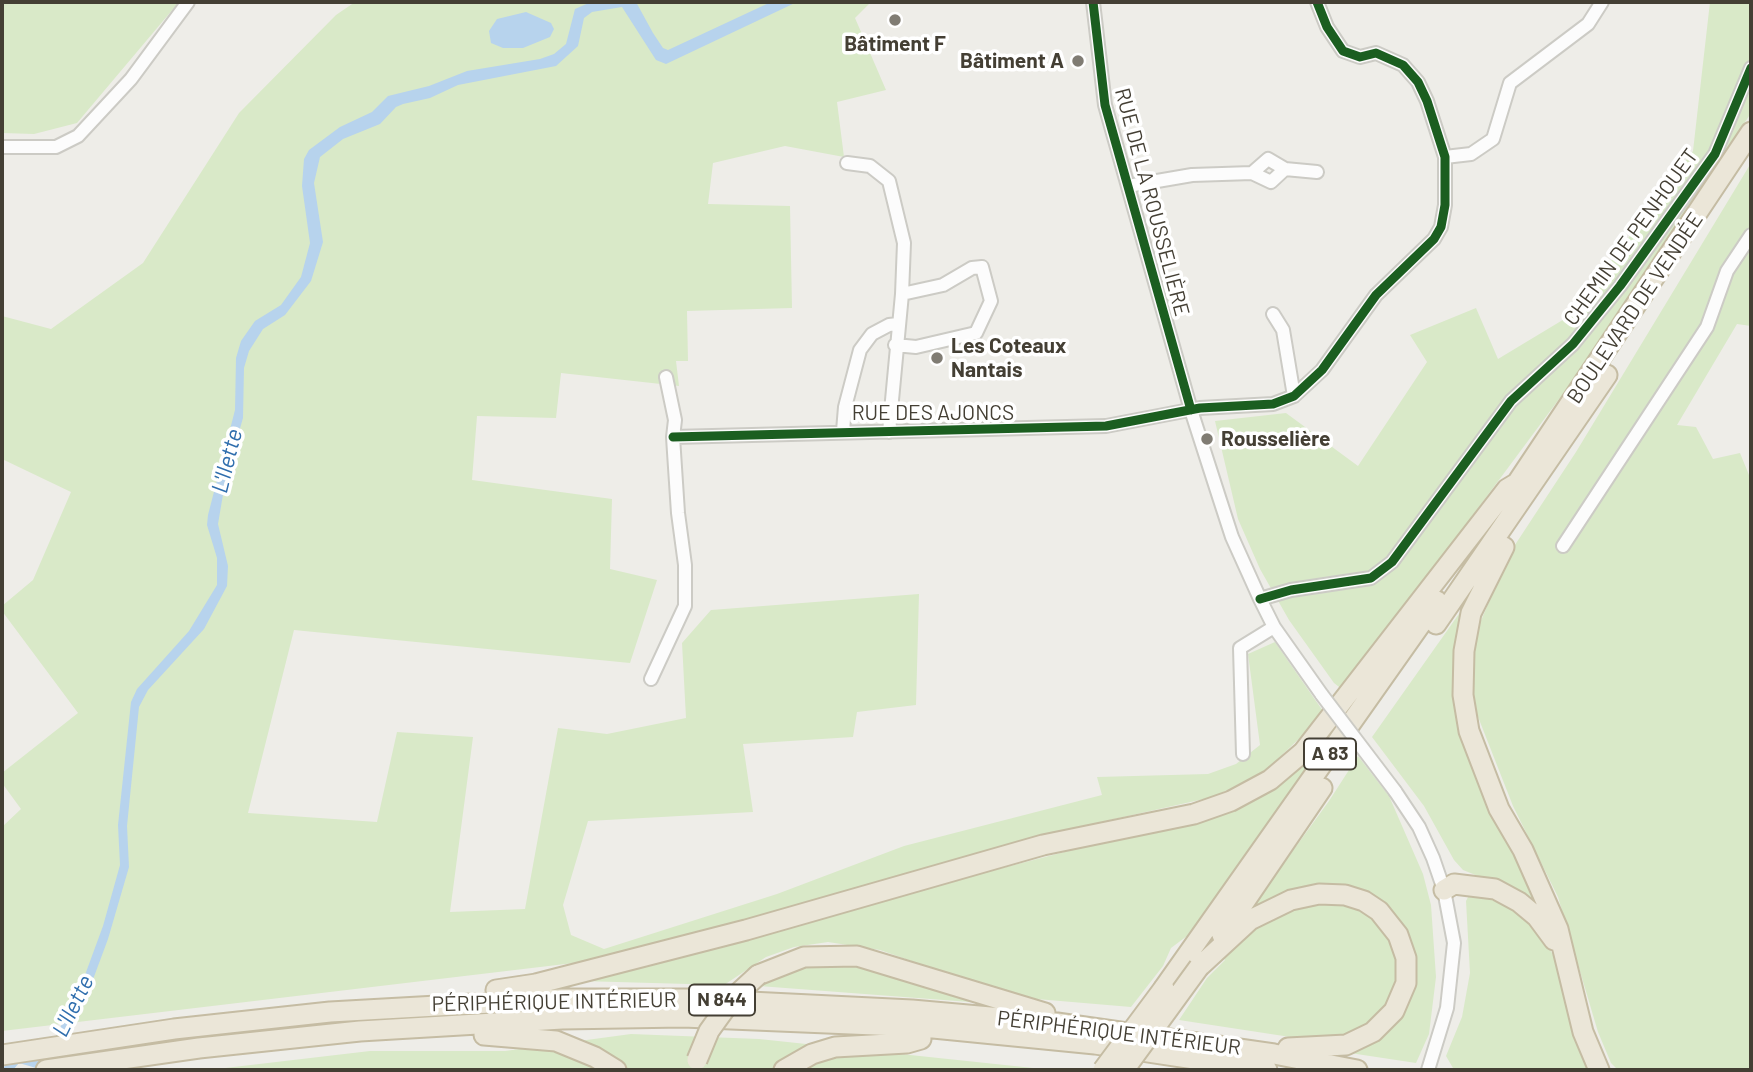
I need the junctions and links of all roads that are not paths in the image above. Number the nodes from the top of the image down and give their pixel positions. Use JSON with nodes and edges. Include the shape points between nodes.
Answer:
{"nodes":[{"id":1,"x":188,"y":2,"type":"edge"},
{"id":2,"x":1093,"y":2,"type":"edge"},
{"id":3,"x":1317,"y":2,"type":"edge"},
{"id":4,"x":1601,"y":2,"type":"edge"},
{"id":5,"x":1751,"y":68,"type":"edge"},
{"id":6,"x":1751,"y":132,"type":"edge"},
{"id":7,"x":2,"y":147,"type":"edge"},
{"id":8,"x":1751,"y":150,"type":"edge"},
{"id":9,"x":1445,"y":157,"type":"junction"},
{"id":10,"x":847,"y":163,"type":"dead end"},
{"id":11,"x":1285,"y":169,"type":"junction"},
{"id":12,"x":1317,"y":172,"type":"dead end"},
{"id":13,"x":1252,"y":173,"type":"junction"},
{"id":14,"x":1128,"y":186,"type":"junction"},
{"id":15,"x":1751,"y":235,"type":"edge"},
{"id":16,"x":902,"y":293,"type":"junction"},
{"id":17,"x":1273,"y":314,"type":"dead end"},
{"id":18,"x":898,"y":324,"type":"junction"},
{"id":19,"x":895,"y":345,"type":"junction"},
{"id":20,"x":666,"y":377,"type":"dead end"},
{"id":21,"x":1294,"y":396,"type":"junction"},
{"id":22,"x":1191,"y":410,"type":"junction"},
{"id":23,"x":843,"y":431,"type":"junction"},
{"id":24,"x":889,"y":432,"type":"junction"},
{"id":25,"x":673,"y":437,"type":"junction"},
{"id":26,"x":1522,"y":488,"type":"junction"},
{"id":27,"x":1499,"y":523,"type":"junction"},
{"id":28,"x":1563,"y":546,"type":"dead end"},
{"id":29,"x":1260,"y":599,"type":"junction"},
{"id":30,"x":1274,"y":627,"type":"junction"},
{"id":31,"x":651,"y":679,"type":"dead end"},
{"id":32,"x":1243,"y":754,"type":"dead end"},
{"id":33,"x":1322,"y":788,"type":"junction"},
{"id":34,"x":1444,"y":890,"type":"junction"},
{"id":35,"x":1563,"y":952,"type":"junction"},
{"id":36,"x":1199,"y":967,"type":"junction"},
{"id":37,"x":1169,"y":988,"type":"junction"},
{"id":38,"x":386,"y":1007,"type":"junction"},
{"id":39,"x":783,"y":1019,"type":"junction"},
{"id":40,"x":1057,"y":1023,"type":"junction"},
{"id":41,"x":432,"y":1026,"type":"junction"},
{"id":42,"x":921,"y":1039,"type":"junction"},
{"id":43,"x":2,"y":1055,"type":"edge"},
{"id":44,"x":1270,"y":1062,"type":"edge"},
{"id":45,"x":696,"y":1065,"type":"edge"},
{"id":46,"x":1171,"y":1068,"type":"edge"},
{"id":47,"x":46,"y":1070,"type":"edge"},
{"id":48,"x":616,"y":1070,"type":"edge"},
{"id":49,"x":783,"y":1070,"type":"edge"},
{"id":50,"x":1103,"y":1070,"type":"edge"},
{"id":51,"x":1115,"y":1070,"type":"edge"},
{"id":52,"x":1124,"y":1070,"type":"edge"},
{"id":53,"x":1194,"y":1070,"type":"edge"},
{"id":54,"x":1357,"y":1070,"type":"edge"},
{"id":55,"x":1427,"y":1070,"type":"edge"},
{"id":56,"x":1600,"y":1070,"type":"edge"}],
"edges":[{"from":1,"to":7,"type":"street","via":[[131,79],[78,136],[56,147]]},
{"from":2,"to":14,"type":"street","name":"RUE DE LA ROUSSELIÈRE","via":[[1105,105]]},
{"from":3,"to":9,"type":"street","via":[[1343,51],[1360,57],[1376,53],[1403,65],[1418,82]]},
{"from":4,"to":9,"type":"street","via":[[1588,24],[1510,83],[1493,139],[1471,154]]},
{"from":5,"to":29,"type":"street","name":"CHEMIN DE PENHOUET","via":[[1714,154],[1620,286],[1573,344],[1511,401],[1392,562],[1370,578]]},
{"from":6,"to":26,"type":"highway","name":"BOULEVARD DE VENDÉE"},
{"from":8,"to":26,"type":"highway","name":"BOULEVARD DE VENDÉE","via":[[1632,337]]},
{"from":9,"to":21,"type":"street","via":[[1445,205],[1434,239],[1377,295],[1322,370]]},
{"from":10,"to":16,"type":"street","via":[[870,166],[889,181],[904,243]]},
{"from":11,"to":12,"type":"street"},
{"from":11,"to":13,"type":"street","via":[[1271,182]]},
{"from":11,"to":13,"type":"street","via":[[1268,159]]},
{"from":13,"to":14,"type":"street","via":[[1192,174]]},
{"from":14,"to":22,"type":"street","name":"RUE DE LA ROUSSELIÈRE"},
{"from":15,"to":28,"type":"street","via":[[1727,271],[1707,327]]},
{"from":16,"to":18,"type":"street"},
{"from":16,"to":19,"type":"street","via":[[943,285],[982,267],[991,301],[976,333],[916,347]]},
{"from":17,"to":21,"type":"street","via":[[1283,331]]},
{"from":18,"to":19,"type":"street"},
{"from":18,"to":23,"type":"street","via":[[872,334],[860,350]]},
{"from":19,"to":24,"type":"street"},
{"from":20,"to":25,"type":"street","via":[[675,420]]},
{"from":21,"to":22,"type":"street","name":"RUE DES AJONCS","via":[[1273,404]]},
{"from":22,"to":24,"type":"street","name":"RUE DES AJONCS","via":[[1106,426]]},
{"from":22,"to":29,"type":"street","name":"RUE DE LA ROUSSELIÈRE","via":[[1232,537]]},
{"from":23,"to":24,"type":"street","name":"RUE DES AJONCS"},
{"from":23,"to":25,"type":"street","name":"RUE DES AJONCS"},
{"from":25,"to":31,"type":"street","via":[[685,607]]},
{"from":26,"to":27,"type":"highway"},
{"from":26,"to":35,"type":"highway","via":[[1526,512],[1471,613],[1463,695],[1481,765],[1547,903]]},
{"from":26,"to":38,"type":"highway","via":[[1507,488],[1308,746],[1270,780],[1231,801],[1194,814],[1043,845],[868,897],[560,978],[505,990],[406,995]]},
{"from":27,"to":33,"type":"highway","number":"A 83"},
{"from":27,"to":37,"type":"highway","number":"A 83"},
{"from":29,"to":30,"type":"street","name":"RUE DE LA ROUSSELIÈRE"},
{"from":30,"to":32,"type":"street","via":[[1240,648]]},
{"from":30,"to":34,"type":"street","name":"RUE DE LA ROUSSELIÈRE","bridge":true,"via":[[1419,827]]},
{"from":33,"to":36,"type":"highway"},
{"from":33,"to":37,"type":"highway","number":"A 83"},
{"from":34,"to":35,"type":"highway","via":[[1454,884],[1495,889],[1537,917]]},
{"from":34,"to":55,"type":"street","name":"RUE DE LA ROUSSELIÈRE","via":[[1454,943],[1450,995]]},
{"from":35,"to":56,"type":"highway","via":[[1583,1032]]},
{"from":36,"to":44,"type":"highway","via":[[1250,920],[1291,900],[1345,895],[1372,905],[1386,918],[1401,942],[1407,967],[1404,991],[1391,1016],[1365,1038],[1346,1045],[1290,1047]]},
{"from":36,"to":52,"type":"highway","bridge":true},
{"from":37,"to":50,"type":"highway","number":"A 83","bridge":true},
{"from":37,"to":51,"type":"highway","number":"A 83"},
{"from":38,"to":40,"type":"highway","name":"PÉRIPHÉRIQUE INTÉRIEUR","number":"N 844","via":[[689,999],[912,1010]]},
{"from":38,"to":43,"type":"highway","name":"PÉRIPHÉRIQUE INTÉRIEUR","number":"N 844","via":[[263,1018]]},
{"from":39,"to":41,"type":"highway","number":"N 844","via":[[575,1019]]},
{"from":39,"to":42,"type":"highway","via":[[789,1030]]},
{"from":39,"to":44,"type":"highway","number":"N 844","via":[[923,1027]]},
{"from":40,"to":44,"type":"highway","name":"PÉRIPHÉRIQUE INTÉRIEUR","number":"N 844"},
{"from":40,"to":45,"type":"highway","bridge":true,"via":[[1037,1010],[857,956],[804,957],[758,975],[732,999],[709,1031]]},
{"from":41,"to":47,"type":"highway","number":"N 844","via":[[238,1043]]},
{"from":41,"to":48,"type":"highway","via":[[456,1036],[499,1034],[556,1041]]},
{"from":42,"to":46,"type":"highway"},
{"from":42,"to":49,"type":"highway","via":[[907,1044],[835,1047]]},
{"from":44,"to":54,"type":"highway","name":"PÉRIPHÉRIQUE INTÉRIEUR","number":"N 844"},
{"from":46,"to":53,"type":"highway"}]}
